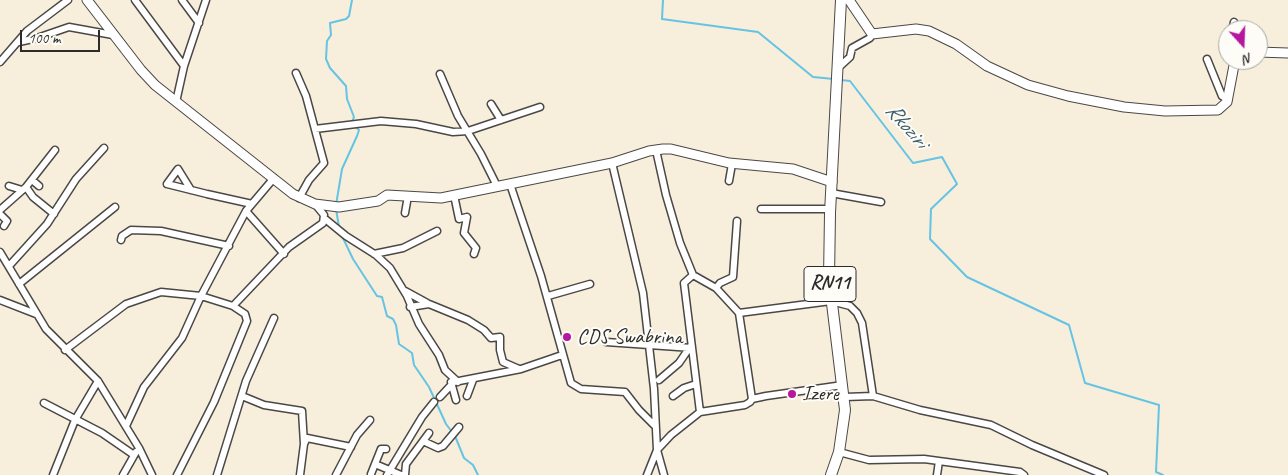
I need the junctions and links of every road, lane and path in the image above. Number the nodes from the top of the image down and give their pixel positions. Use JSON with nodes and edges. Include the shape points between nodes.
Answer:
{"nodes":[{"id":1,"x":68,"y":0,"type":"edge"},
{"id":2,"x":87,"y":0,"type":"edge"},
{"id":3,"x":135,"y":0,"type":"edge"},
{"id":4,"x":182,"y":0,"type":"edge"},
{"id":5,"x":206,"y":0,"type":"edge"},
{"id":6,"x":841,"y":0,"type":"edge"},
{"id":7,"x":849,"y":0,"type":"edge"},
{"id":8,"x":199,"y":23,"type":"junction"},
{"id":9,"x":113,"y":34,"type":"junction"},
{"id":10,"x":872,"y":34,"type":"junction"},
{"id":11,"x":19,"y":42,"type":"junction"},
{"id":12,"x":1268,"y":52,"type":"edge"},
{"id":13,"x":1288,"y":53,"type":"edge"},
{"id":14,"x":1207,"y":59,"type":"dead end"},
{"id":15,"x":0,"y":62,"type":"edge"},
{"id":16,"x":184,"y":66,"type":"junction"},
{"id":17,"x":1233,"y":70,"type":"edge"},
{"id":18,"x":296,"y":73,"type":"dead end"},
{"id":19,"x":836,"y":73,"type":"junction"},
{"id":20,"x":440,"y":74,"type":"dead end"},
{"id":21,"x":1228,"y":100,"type":"junction"},
{"id":22,"x":176,"y":102,"type":"junction"},
{"id":23,"x":491,"y":104,"type":"dead end"},
{"id":24,"x":540,"y":107,"type":"dead end"},
{"id":25,"x":501,"y":120,"type":"junction"},
{"id":26,"x":315,"y":129,"type":"junction"},
{"id":27,"x":468,"y":131,"type":"junction"},
{"id":28,"x":104,"y":148,"type":"dead end"},
{"id":29,"x":55,"y":150,"type":"dead end"},
{"id":30,"x":656,"y":150,"type":"junction"},
{"id":31,"x":612,"y":163,"type":"junction"},
{"id":32,"x":732,"y":164,"type":"junction"},
{"id":33,"x":274,"y":178,"type":"junction"},
{"id":34,"x":32,"y":180,"type":"junction"},
{"id":35,"x":729,"y":181,"type":"dead end"},
{"id":36,"x":832,"y":182,"type":"junction"},
{"id":37,"x":510,"y":184,"type":"junction"},
{"id":38,"x":9,"y":186,"type":"dead end"},
{"id":39,"x":39,"y":186,"type":"dead end"},
{"id":40,"x":497,"y":186,"type":"junction"},
{"id":41,"x":24,"y":189,"type":"junction"},
{"id":42,"x":190,"y":190,"type":"dead end"},
{"id":43,"x":831,"y":194,"type":"junction"},
{"id":44,"x":454,"y":195,"type":"junction"},
{"id":45,"x":408,"y":196,"type":"junction"},
{"id":46,"x":299,"y":198,"type":"junction"},
{"id":47,"x":880,"y":202,"type":"dead end"},
{"id":48,"x":252,"y":204,"type":"junction"},
{"id":49,"x":315,"y":204,"type":"junction"},
{"id":50,"x":115,"y":207,"type":"dead end"},
{"id":51,"x":328,"y":207,"type":"junction"},
{"id":52,"x":761,"y":209,"type":"dead end"},
{"id":53,"x":830,"y":209,"type":"junction"},
{"id":54,"x":0,"y":210,"type":"edge"},
{"id":55,"x":246,"y":211,"type":"junction"},
{"id":56,"x":406,"y":212,"type":"dead end"},
{"id":57,"x":0,"y":214,"type":"edge"},
{"id":58,"x":54,"y":214,"type":"junction"},
{"id":59,"x":324,"y":218,"type":"junction"},
{"id":60,"x":736,"y":221,"type":"dead end"},
{"id":61,"x":332,"y":224,"type":"junction"},
{"id":62,"x":4,"y":226,"type":"dead end"},
{"id":63,"x":437,"y":231,"type":"dead end"},
{"id":64,"x":122,"y":240,"type":"dead end"},
{"id":65,"x":229,"y":246,"type":"junction"},
{"id":66,"x":0,"y":252,"type":"edge"},
{"id":67,"x":284,"y":254,"type":"junction"},
{"id":68,"x":374,"y":254,"type":"junction"},
{"id":69,"x":474,"y":254,"type":"dead end"},
{"id":70,"x":10,"y":266,"type":"junction"},
{"id":71,"x":693,"y":275,"type":"junction"},
{"id":72,"x":19,"y":284,"type":"junction"},
{"id":73,"x":590,"y":284,"type":"dead end"},
{"id":74,"x":716,"y":288,"type":"junction"},
{"id":75,"x":404,"y":293,"type":"junction"},
{"id":76,"x":201,"y":296,"type":"junction"},
{"id":77,"x":548,"y":296,"type":"junction"},
{"id":78,"x":0,"y":300,"type":"edge"},
{"id":79,"x":832,"y":301,"type":"junction"},
{"id":80,"x":429,"y":304,"type":"junction"},
{"id":81,"x":233,"y":306,"type":"junction"},
{"id":82,"x":410,"y":307,"type":"junction"},
{"id":83,"x":739,"y":313,"type":"junction"},
{"id":84,"x":36,"y":314,"type":"junction"},
{"id":85,"x":274,"y":318,"type":"dead end"},
{"id":86,"x":606,"y":342,"type":"dead end"},
{"id":87,"x":648,"y":344,"type":"junction"},
{"id":88,"x":691,"y":348,"type":"junction"},
{"id":89,"x":65,"y":350,"type":"junction"},
{"id":90,"x":562,"y":355,"type":"junction"},
{"id":91,"x":503,"y":362,"type":"junction"},
{"id":92,"x":519,"y":369,"type":"junction"},
{"id":93,"x":503,"y":373,"type":"junction"},
{"id":94,"x":451,"y":376,"type":"junction"},
{"id":95,"x":473,"y":380,"type":"junction"},
{"id":96,"x":659,"y":380,"type":"dead end"},
{"id":97,"x":98,"y":381,"type":"junction"},
{"id":98,"x":458,"y":382,"type":"junction"},
{"id":99,"x":451,"y":384,"type":"junction"},
{"id":100,"x":696,"y":384,"type":"junction"},
{"id":101,"x":843,"y":385,"type":"junction"},
{"id":102,"x":242,"y":396,"type":"junction"},
{"id":103,"x":467,"y":396,"type":"dead end"},
{"id":104,"x":673,"y":396,"type":"dead end"},
{"id":105,"x":873,"y":396,"type":"junction"},
{"id":106,"x":440,"y":397,"type":"dead end"},
{"id":107,"x":845,"y":397,"type":"junction"},
{"id":108,"x":752,"y":399,"type":"junction"},
{"id":109,"x":456,"y":400,"type":"dead end"},
{"id":110,"x":434,"y":402,"type":"dead end"},
{"id":111,"x":44,"y":403,"type":"dead end"},
{"id":112,"x":700,"y":412,"type":"junction"},
{"id":113,"x":75,"y":420,"type":"junction"},
{"id":114,"x":370,"y":420,"type":"dead end"},
{"id":115,"x":126,"y":426,"type":"junction"},
{"id":116,"x":655,"y":426,"type":"junction"},
{"id":117,"x":459,"y":427,"type":"dead end"},
{"id":118,"x":429,"y":433,"type":"dead end"},
{"id":119,"x":423,"y":441,"type":"junction"},
{"id":120,"x":304,"y":444,"type":"junction"},
{"id":121,"x":351,"y":447,"type":"junction"},
{"id":122,"x":139,"y":448,"type":"junction"},
{"id":123,"x":386,"y":448,"type":"dead end"},
{"id":124,"x":657,"y":450,"type":"junction"},
{"id":125,"x":839,"y":452,"type":"junction"},
{"id":126,"x":134,"y":455,"type":"junction"},
{"id":127,"x":939,"y":461,"type":"junction"},
{"id":128,"x":375,"y":464,"type":"junction"},
{"id":129,"x":388,"y":473,"type":"edge"},
{"id":130,"x":371,"y":474,"type":"dead end"},
{"id":131,"x":53,"y":475,"type":"edge"},
{"id":132,"x":123,"y":475,"type":"edge"},
{"id":133,"x":152,"y":475,"type":"edge"},
{"id":134,"x":177,"y":475,"type":"edge"},
{"id":135,"x":217,"y":475,"type":"edge"},
{"id":136,"x":300,"y":475,"type":"edge"},
{"id":137,"x":336,"y":475,"type":"edge"},
{"id":138,"x":403,"y":475,"type":"edge"},
{"id":139,"x":647,"y":475,"type":"edge"},
{"id":140,"x":664,"y":475,"type":"edge"},
{"id":141,"x":831,"y":475,"type":"edge"},
{"id":142,"x":937,"y":475,"type":"edge"},
{"id":143,"x":1024,"y":475,"type":"edge"},
{"id":144,"x":1104,"y":475,"type":"edge"}],
"edges":[{"from":1,"to":11,"type":"street","via":[[33,25]]},
{"from":2,"to":9,"type":"street"},
{"from":3,"to":16,"type":"street"},
{"from":4,"to":8,"type":"street"},
{"from":5,"to":8,"type":"street"},
{"from":6,"to":19,"type":"main road","number":"RN11"},
{"from":7,"to":10,"type":"street"},
{"from":8,"to":16,"type":"street"},
{"from":9,"to":11,"type":"street","via":[[69,27]]},
{"from":9,"to":22,"type":"street","via":[[141,70]]},
{"from":10,"to":19,"type":"street","via":[[852,48],[850,57]]},
{"from":10,"to":21,"type":"street","via":[[929,30],[1010,77],[1038,88],[1104,103],[1149,110],[1210,112],[1222,108]]},
{"from":11,"to":15,"type":"street"},
{"from":12,"to":13,"type":"street"},
{"from":14,"to":21,"type":"street","via":[[1222,96]]},
{"from":16,"to":22,"type":"street"},
{"from":17,"to":21,"type":"street"},
{"from":18,"to":26,"type":"street"},
{"from":19,"to":36,"type":"main road","number":"RN11"},
{"from":20,"to":27,"type":"street"},
{"from":22,"to":33,"type":"street"},
{"from":23,"to":25,"type":"street"},
{"from":24,"to":25,"type":"street"},
{"from":25,"to":27,"type":"street"},
{"from":26,"to":27,"type":"street","via":[[381,121],[453,132]]},
{"from":26,"to":46,"type":"street","via":[[324,163],[308,180]]},
{"from":27,"to":40,"type":"street"},
{"from":28,"to":58,"type":"street","via":[[76,179]]},
{"from":29,"to":34,"type":"street"},
{"from":30,"to":31,"type":"street"},
{"from":30,"to":32,"type":"street","via":[[671,149]]},
{"from":30,"to":71,"type":"street","via":[[674,224]]},
{"from":31,"to":37,"type":"street"},
{"from":31,"to":87,"type":"street","via":[[643,293]]},
{"from":32,"to":35,"type":"street"},
{"from":32,"to":36,"type":"street","via":[[793,169]]},
{"from":33,"to":46,"type":"street"},
{"from":33,"to":48,"type":"street"},
{"from":34,"to":39,"type":"street"},
{"from":34,"to":41,"type":"street"},
{"from":36,"to":43,"type":"main road","number":"RN11"},
{"from":37,"to":40,"type":"street"},
{"from":37,"to":77,"type":"street"},
{"from":38,"to":41,"type":"street"},
{"from":40,"to":44,"type":"street"},
{"from":41,"to":54,"type":"street"},
{"from":41,"to":58,"type":"street"},
{"from":42,"to":48,"type":"street"},
{"from":43,"to":47,"type":"street"},
{"from":43,"to":53,"type":"main road","number":"RN11"},
{"from":44,"to":45,"type":"street","via":[[441,198]]},
{"from":44,"to":69,"type":"street","via":[[459,219],[467,217],[464,233],[476,248]]},
{"from":45,"to":51,"type":"street","via":[[388,195],[378,201]]},
{"from":45,"to":56,"type":"street"},
{"from":46,"to":49,"type":"street"},
{"from":48,"to":55,"type":"street"},
{"from":49,"to":51,"type":"street"},
{"from":49,"to":59,"type":"street"},
{"from":50,"to":72,"type":"street"},
{"from":51,"to":61,"type":"street"},
{"from":52,"to":53,"type":"street"},
{"from":53,"to":79,"type":"main road","number":"RN11","via":[[829,279]]},
{"from":55,"to":65,"type":"street"},
{"from":55,"to":67,"type":"street"},
{"from":57,"to":62,"type":"street","via":[[7,221]]},
{"from":58,"to":70,"type":"street"},
{"from":59,"to":61,"type":"street"},
{"from":59,"to":67,"type":"street","via":[[324,223]]},
{"from":60,"to":74,"type":"street","via":[[733,277]]},
{"from":61,"to":68,"type":"street"},
{"from":63,"to":68,"type":"street","via":[[403,248]]},
{"from":64,"to":65,"type":"street","via":[[122,236],[131,230],[162,231]]},
{"from":65,"to":76,"type":"street"},
{"from":66,"to":70,"type":"street"},
{"from":67,"to":81,"type":"street"},
{"from":68,"to":75,"type":"street","via":[[390,268]]},
{"from":70,"to":72,"type":"street"},
{"from":71,"to":74,"type":"street"},
{"from":71,"to":88,"type":"street","via":[[684,283]]},
{"from":72,"to":84,"type":"street"},
{"from":73,"to":77,"type":"street"},
{"from":74,"to":83,"type":"street"},
{"from":75,"to":80,"type":"street"},
{"from":75,"to":82,"type":"street"},
{"from":76,"to":81,"type":"street"},
{"from":76,"to":89,"type":"street","via":[[161,292],[126,304]]},
{"from":76,"to":115,"type":"street","via":[[182,338],[144,387]]},
{"from":77,"to":90,"type":"street"},
{"from":78,"to":84,"type":"street"},
{"from":79,"to":83,"type":"street"},
{"from":79,"to":101,"type":"main road","number":"RN11"},
{"from":79,"to":105,"type":"street","via":[[850,306],[862,324]]},
{"from":80,"to":82,"type":"street"},
{"from":80,"to":91,"type":"street","via":[[468,320],[491,338],[500,337]]},
{"from":81,"to":134,"type":"street","via":[[245,314],[247,321],[214,402]]},
{"from":82,"to":94,"type":"street"},
{"from":83,"to":108,"type":"street"},
{"from":84,"to":89,"type":"street"},
{"from":85,"to":102,"type":"street"},
{"from":86,"to":87,"type":"street"},
{"from":87,"to":88,"type":"street"},
{"from":87,"to":116,"type":"street"},
{"from":88,"to":96,"type":"street"},
{"from":88,"to":100,"type":"street"},
{"from":89,"to":97,"type":"street"},
{"from":90,"to":92,"type":"street"},
{"from":90,"to":116,"type":"street","via":[[575,387],[626,392]]},
{"from":91,"to":92,"type":"street"},
{"from":91,"to":93,"type":"street"},
{"from":92,"to":93,"type":"street"},
{"from":93,"to":95,"type":"street"},
{"from":94,"to":98,"type":"street"},
{"from":94,"to":99,"type":"street"},
{"from":95,"to":98,"type":"street"},
{"from":95,"to":103,"type":"street"},
{"from":97,"to":113,"type":"street"},
{"from":97,"to":115,"type":"street"},
{"from":98,"to":99,"type":"street"},
{"from":99,"to":106,"type":"street"},
{"from":99,"to":109,"type":"street"},
{"from":100,"to":104,"type":"street"},
{"from":100,"to":112,"type":"street"},
{"from":101,"to":107,"type":"main road","number":"RN11"},
{"from":101,"to":108,"type":"street"},
{"from":102,"to":120,"type":"street","via":[[264,405],[302,411]]},
{"from":102,"to":135,"type":"street"},
{"from":105,"to":107,"type":"street"},
{"from":105,"to":144,"type":"street","via":[[991,425]]},
{"from":107,"to":125,"type":"main road","number":"RN11"},
{"from":108,"to":112,"type":"street","via":[[745,404]]},
{"from":110,"to":129,"type":"street"},
{"from":111,"to":113,"type":"street"},
{"from":112,"to":124,"type":"street"},
{"from":113,"to":126,"type":"street","via":[[102,433]]},
{"from":113,"to":131,"type":"street"},
{"from":114,"to":121,"type":"street"},
{"from":115,"to":122,"type":"street"},
{"from":116,"to":124,"type":"street"},
{"from":117,"to":119,"type":"street","via":[[438,448]]},
{"from":118,"to":119,"type":"street"},
{"from":119,"to":138,"type":"street","via":[[404,467]]},
{"from":120,"to":121,"type":"street","via":[[310,438]]},
{"from":120,"to":136,"type":"street"},
{"from":121,"to":137,"type":"street"},
{"from":122,"to":126,"type":"street"},
{"from":122,"to":133,"type":"street"},
{"from":123,"to":128,"type":"street","via":[[381,450]]},
{"from":124,"to":139,"type":"street"},
{"from":124,"to":140,"type":"street"},
{"from":125,"to":127,"type":"street","via":[[868,460],[909,458]]},
{"from":125,"to":141,"type":"main road","number":"RN11"},
{"from":126,"to":132,"type":"street"},
{"from":127,"to":142,"type":"street"},
{"from":127,"to":143,"type":"street"},
{"from":128,"to":129,"type":"street"},
{"from":128,"to":130,"type":"street"},
{"from":129,"to":138,"type":"street"}]}
